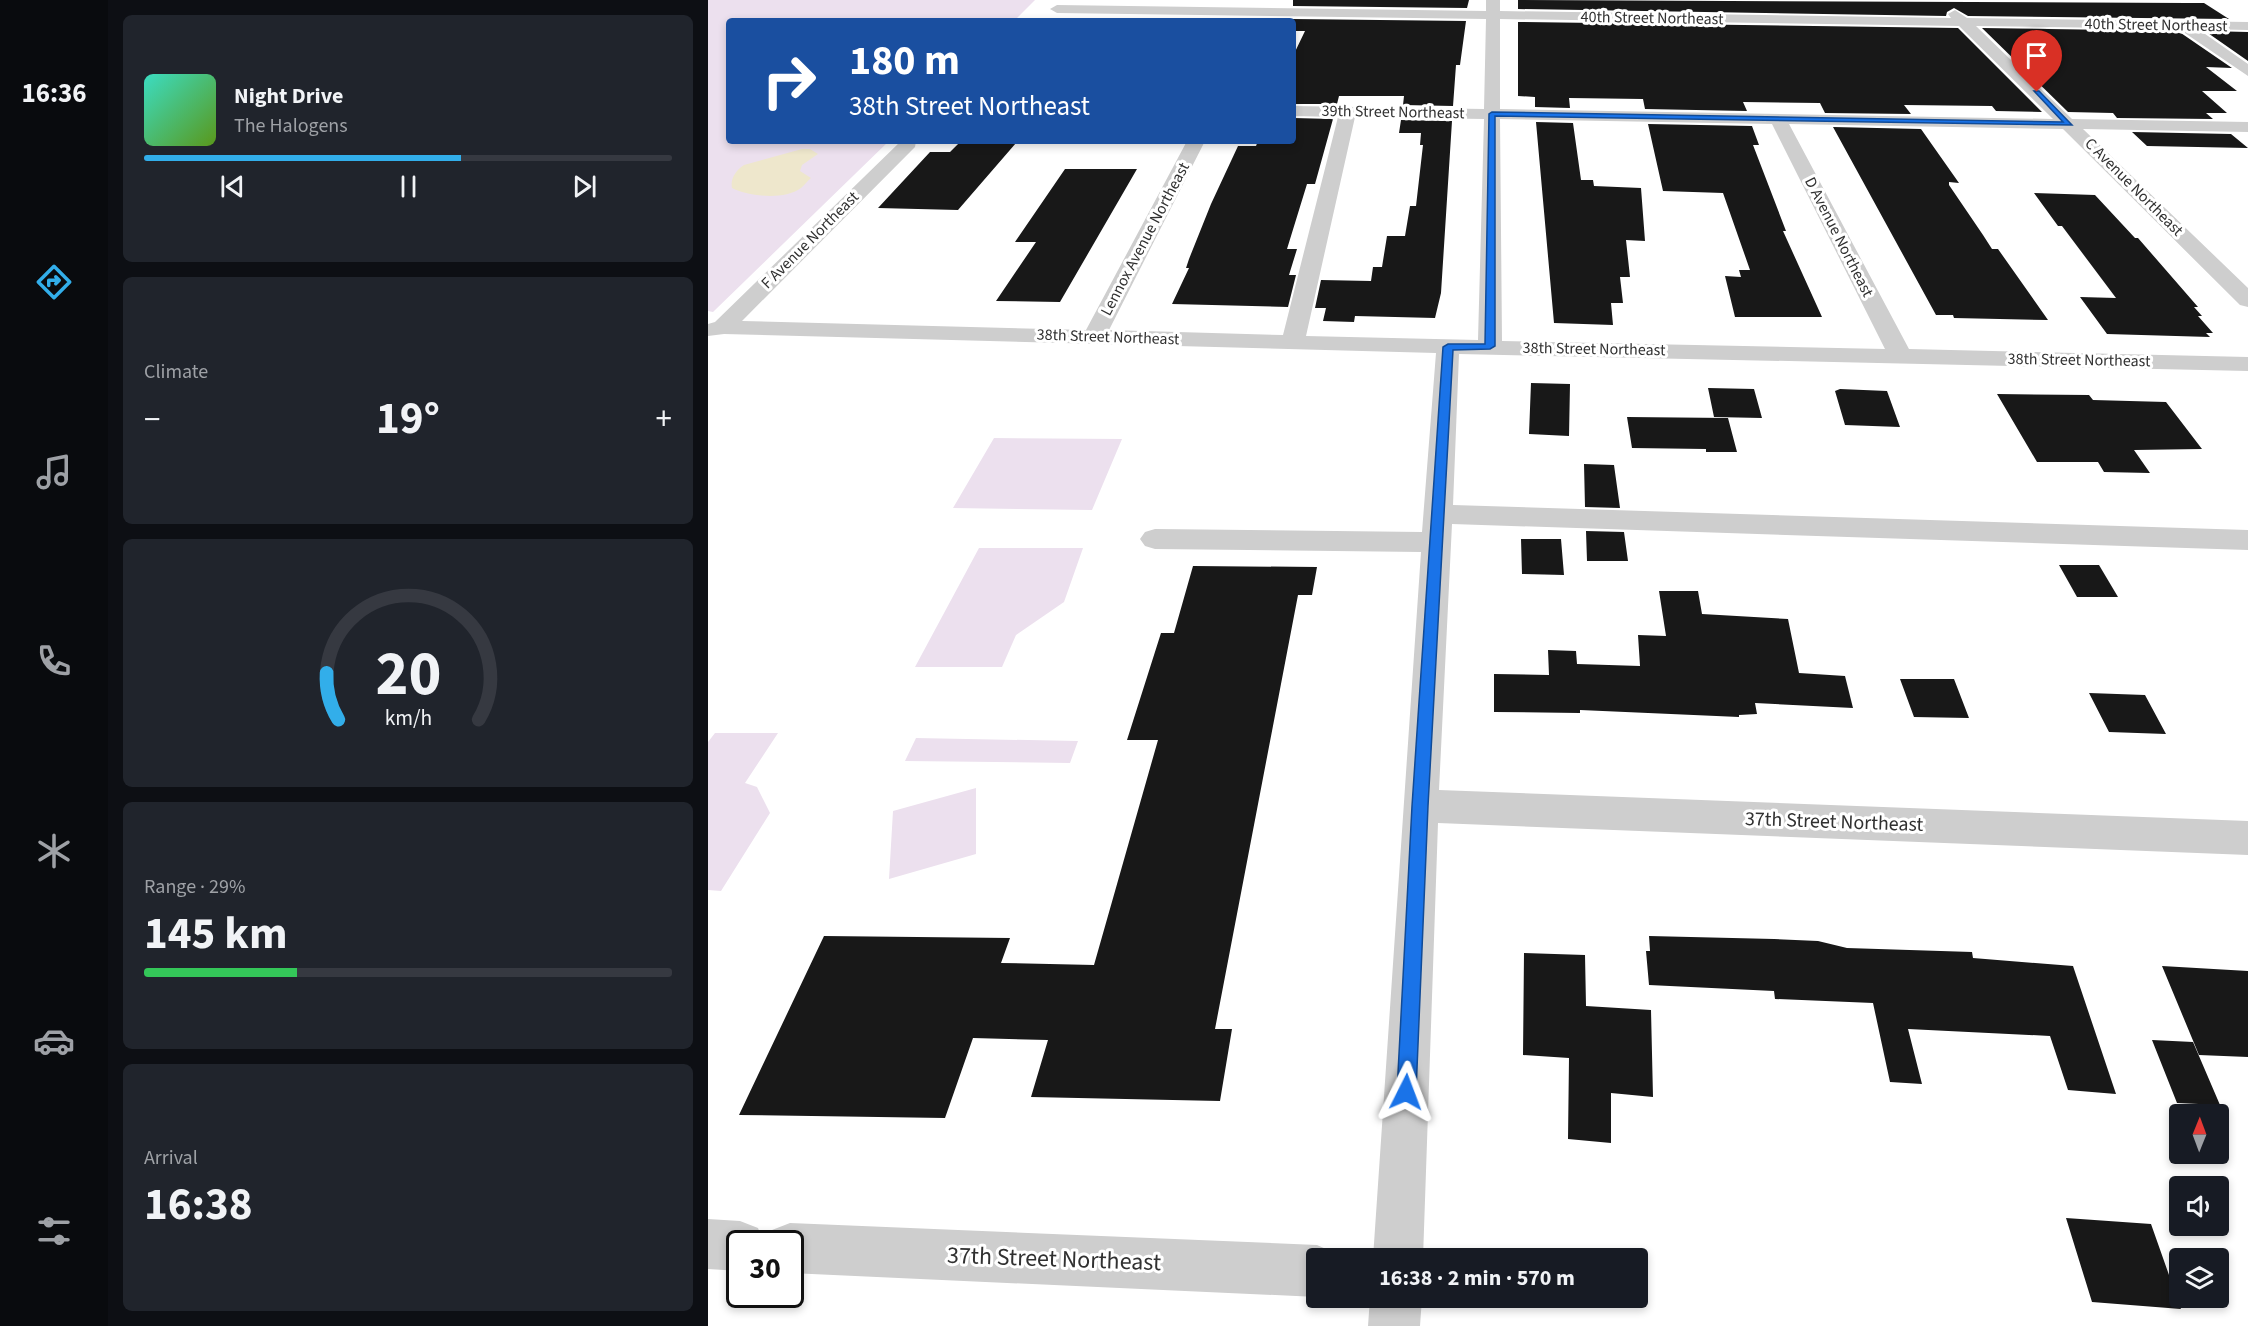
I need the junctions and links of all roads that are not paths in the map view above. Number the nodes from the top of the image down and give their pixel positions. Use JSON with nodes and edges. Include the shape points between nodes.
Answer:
{"nodes":[{"id":1,"x":1941,"y":0,"type":"edge"},
{"id":2,"x":1493,"y":8,"type":"edge"},
{"id":3,"x":1057,"y":9,"type":"dead end"},
{"id":4,"x":1260,"y":11,"type":"edge"},
{"id":5,"x":1376,"y":14,"type":"junction"},
{"id":6,"x":1139,"y":16,"type":"edge"},
{"id":7,"x":1964,"y":22,"type":"junction"},
{"id":8,"x":2182,"y":25,"type":"junction"},
{"id":9,"x":2248,"y":26,"type":"edge"},
{"id":10,"x":1372,"y":29,"type":"dead end"},
{"id":11,"x":2248,"y":71,"type":"edge"},
{"id":12,"x":1296,"y":111,"type":"edge"},
{"id":13,"x":1348,"y":111,"type":"junction"},
{"id":14,"x":1492,"y":114,"type":"junction"},
{"id":15,"x":1778,"y":119,"type":"junction"},
{"id":16,"x":2070,"y":124,"type":"junction"},
{"id":17,"x":2248,"y":127,"type":"edge"},
{"id":18,"x":908,"y":144,"type":"edge"},
{"id":19,"x":1194,"y":144,"type":"edge"},
{"id":20,"x":2248,"y":300,"type":"edge"},
{"id":21,"x":716,"y":329,"type":"edge"},
{"id":22,"x":1094,"y":337,"type":"junction"},
{"id":23,"x":1293,"y":343,"type":"junction"},
{"id":24,"x":1490,"y":346,"type":"junction"},
{"id":25,"x":1448,"y":347,"type":"junction"},
{"id":26,"x":1900,"y":355,"type":"junction"},
{"id":27,"x":2248,"y":364,"type":"edge"},
{"id":28,"x":1437,"y":528,"type":"junction"},
{"id":29,"x":1155,"y":539,"type":"dead end"},
{"id":30,"x":2248,"y":540,"type":"edge"},
{"id":31,"x":1420,"y":806,"type":"junction"},
{"id":32,"x":2248,"y":838,"type":"edge"},
{"id":33,"x":708,"y":1244,"type":"edge"},
{"id":34,"x":726,"y":1245,"type":"edge"},
{"id":35,"x":1398,"y":1248,"type":"edge"},
{"id":36,"x":804,"y":1249,"type":"edge"},
{"id":37,"x":1306,"y":1271,"type":"edge"},
{"id":38,"x":1395,"y":1308,"type":"edge"},
{"id":39,"x":1394,"y":1326,"type":"edge"}],
"edges":[{"from":1,"to":7,"type":"street","name":"C Avenue Northeast"},
{"from":2,"to":5,"type":"street","name":"40th Street Northeast"},
{"from":2,"to":7,"type":"street","name":"40th Street Northeast"},
{"from":2,"to":14,"type":"street"},
{"from":3,"to":6,"type":"street","name":"40th Street Northeast"},
{"from":4,"to":5,"type":"street","name":"40th Street Northeast"},
{"from":4,"to":6,"type":"street","name":"40th Street Northeast"},
{"from":5,"to":10,"type":"street"},
{"from":7,"to":8,"type":"street","name":"40th Street Northeast"},
{"from":7,"to":16,"type":"street","name":"C Avenue Northeast"},
{"from":8,"to":9,"type":"street","name":"40th Street Northeast"},
{"from":8,"to":11,"type":"street"},
{"from":12,"to":13,"type":"street","name":"39th Street Northeast"},
{"from":13,"to":14,"type":"street","name":"39th Street Northeast"},
{"from":13,"to":23,"type":"street"},
{"from":14,"to":15,"type":"street","name":"39th Street Northeast"},
{"from":14,"to":24,"type":"street"},
{"from":15,"to":16,"type":"street","name":"39th Street Northeast"},
{"from":15,"to":26,"type":"street","name":"D Avenue Northeast"},
{"from":16,"to":17,"type":"street","name":"39th Street Northeast"},
{"from":16,"to":20,"type":"street","name":"C Avenue Northeast"},
{"from":18,"to":21,"type":"street","name":"F Avenue Northeast"},
{"from":19,"to":22,"type":"street","name":"Lennox Avenue Northeast"},
{"from":21,"to":22,"type":"street","name":"38th Street Northeast"},
{"from":22,"to":23,"type":"street","name":"38th Street Northeast"},
{"from":23,"to":25,"type":"street","name":"38th Street Northeast"},
{"from":24,"to":25,"type":"street","name":"38th Street Northeast"},
{"from":24,"to":26,"type":"street","name":"38th Street Northeast"},
{"from":25,"to":28,"type":"street"},
{"from":26,"to":27,"type":"street","name":"38th Street Northeast"},
{"from":28,"to":29,"type":"street"},
{"from":28,"to":30,"type":"street"},
{"from":28,"to":31,"type":"street"},
{"from":31,"to":32,"type":"street","name":"37th Street Northeast"},
{"from":31,"to":35,"type":"street"},
{"from":33,"to":34,"type":"street"},
{"from":36,"to":37,"type":"street","name":"37th Street Northeast"},
{"from":38,"to":39,"type":"street"}]}
